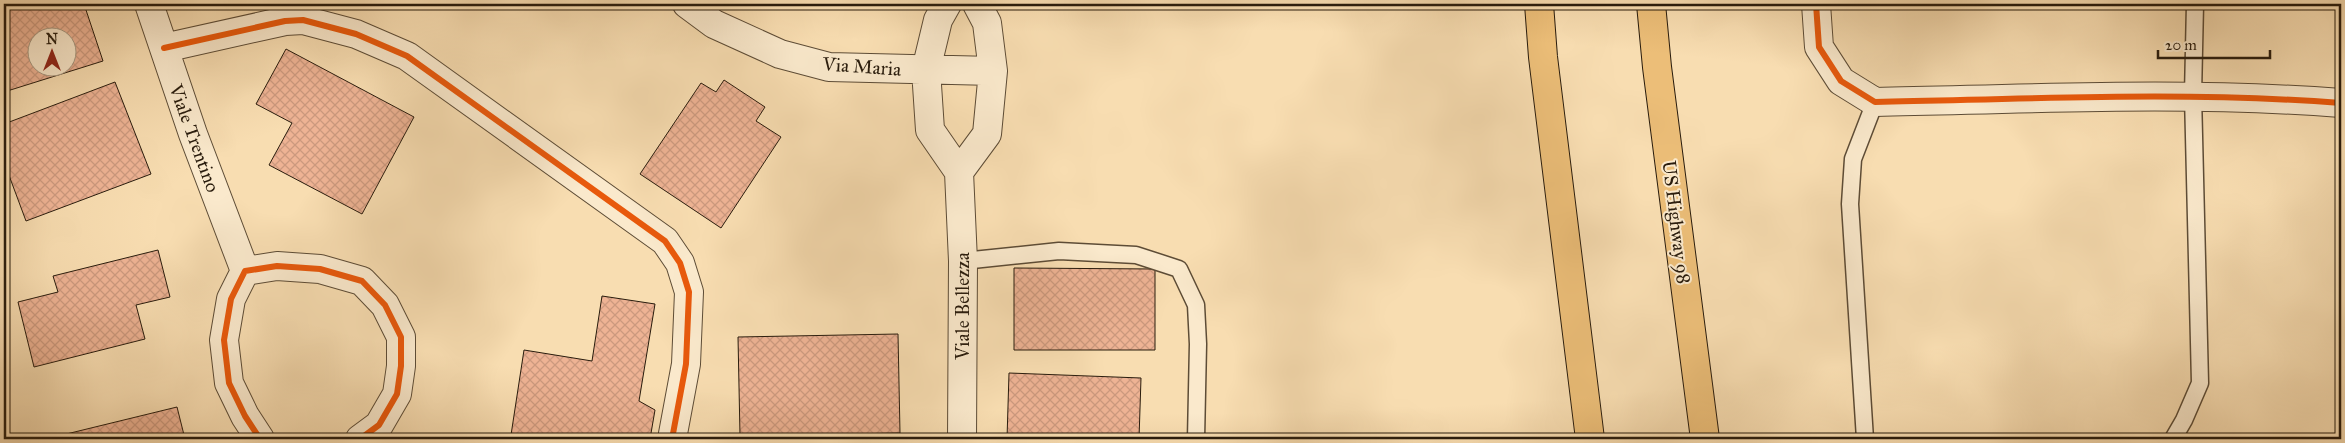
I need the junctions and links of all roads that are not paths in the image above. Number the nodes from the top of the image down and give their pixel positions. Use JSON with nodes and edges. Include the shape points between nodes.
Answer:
{"nodes":[{"id":1,"x":149,"y":4,"type":"edge"},
{"id":2,"x":687,"y":4,"type":"edge"},
{"id":3,"x":947,"y":4,"type":"edge"},
{"id":4,"x":977,"y":4,"type":"edge"},
{"id":5,"x":1539,"y":4,"type":"edge"},
{"id":6,"x":1651,"y":4,"type":"edge"},
{"id":7,"x":1816,"y":4,"type":"edge"},
{"id":8,"x":2195,"y":4,"type":"edge"},
{"id":9,"x":164,"y":48,"type":"junction"},
{"id":10,"x":926,"y":70,"type":"junction"},
{"id":11,"x":993,"y":71,"type":"junction"},
{"id":12,"x":2193,"y":95,"type":"junction"},
{"id":13,"x":1875,"y":102,"type":"junction"},
{"id":14,"x":2341,"y":102,"type":"edge"},
{"id":15,"x":960,"y":172,"type":"junction"},
{"id":16,"x":963,"y":261,"type":"junction"},
{"id":17,"x":245,"y":271,"type":"junction"},
{"id":18,"x":260,"y":439,"type":"edge"},
{"id":19,"x":360,"y":439,"type":"edge"},
{"id":20,"x":672,"y":439,"type":"edge"},
{"id":21,"x":962,"y":439,"type":"edge"},
{"id":22,"x":1196,"y":439,"type":"edge"},
{"id":23,"x":1590,"y":439,"type":"edge"},
{"id":24,"x":1705,"y":439,"type":"edge"},
{"id":25,"x":1865,"y":439,"type":"edge"},
{"id":26,"x":2173,"y":439,"type":"edge"}],
"edges":[{"from":1,"to":9,"type":"street","name":"Viale Trentino"},
{"from":2,"to":10,"type":"street","name":"Via Maria","via":[[714,24],[788,56],[829,67]]},
{"from":3,"to":10,"type":"street","via":[[938,20]]},
{"from":4,"to":11,"type":"street","via":[[987,23]]},
{"from":5,"to":23,"type":"main road"},
{"from":6,"to":24,"type":"main road","name":"US Highway 98"},
{"from":7,"to":13,"type":"street","via":[[1819,47],[1841,81]]},
{"from":8,"to":12,"type":"lane"},
{"from":9,"to":17,"type":"street","name":"Viale Trentino"},
{"from":9,"to":20,"type":"street","via":[[284,21],[303,20],[356,34],[407,56],[665,241],[680,263],[689,292],[686,364]]},
{"from":10,"to":11,"type":"street","name":"Via Maria"},
{"from":10,"to":15,"type":"street","via":[[930,130]]},
{"from":11,"to":15,"type":"street","via":[[987,134]]},
{"from":12,"to":13,"type":"street"},
{"from":12,"to":14,"type":"street"},
{"from":12,"to":26,"type":"lane","via":[[2200,383]]},
{"from":13,"to":25,"type":"lane","via":[[1852,159],[1850,204]]},
{"from":15,"to":16,"type":"street","name":"Viale Bellezza"},
{"from":16,"to":21,"type":"street","name":"Viale Bellezza"},
{"from":16,"to":22,"type":"lane","via":[[1059,251],[1136,255],[1179,269],[1196,305]]},
{"from":17,"to":18,"type":"street","via":[[231,298],[224,340],[229,382]]},
{"from":17,"to":19,"type":"street","via":[[278,266],[320,269],[362,281],[386,305],[401,337],[397,394],[379,425]]}]}
